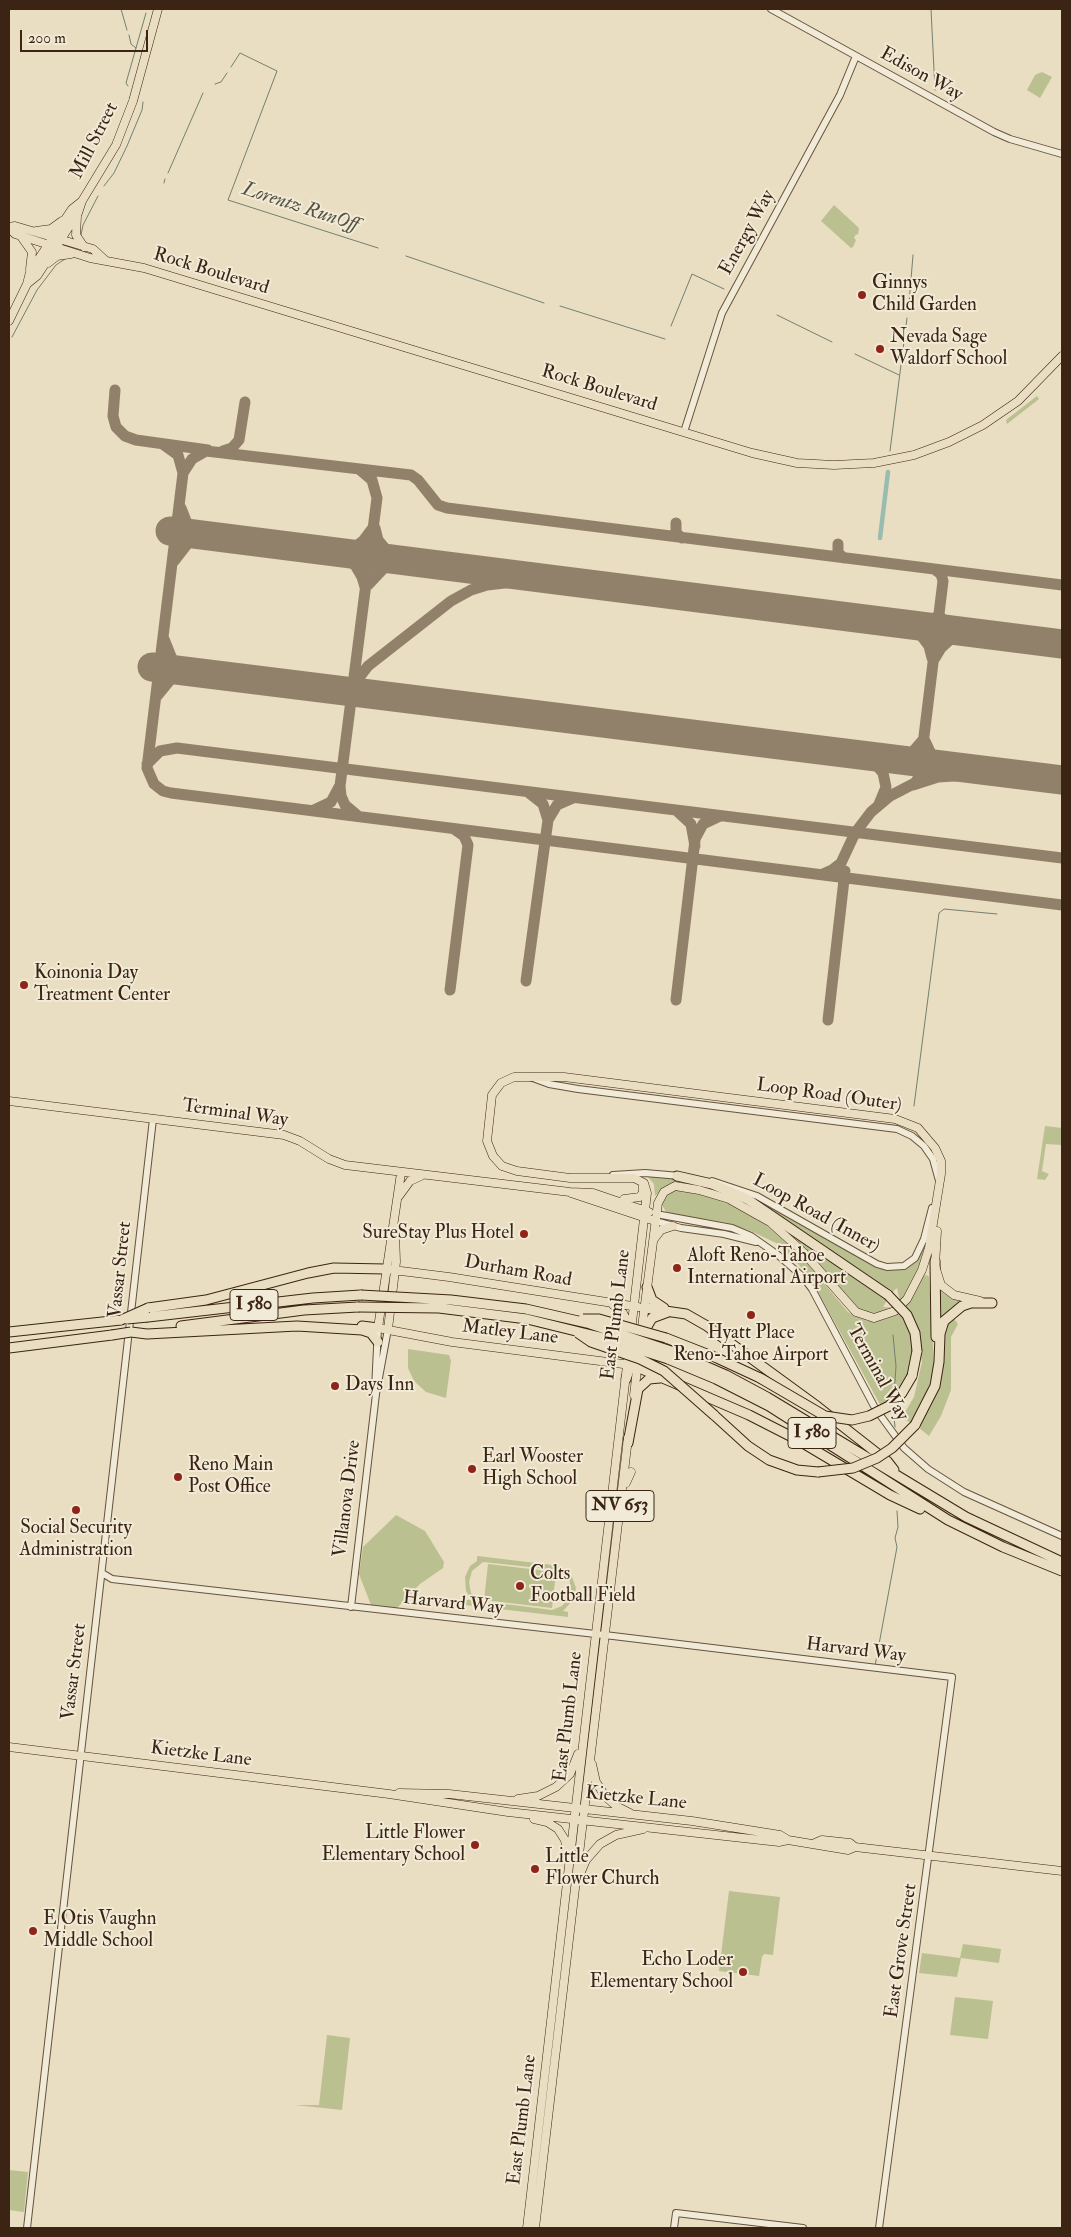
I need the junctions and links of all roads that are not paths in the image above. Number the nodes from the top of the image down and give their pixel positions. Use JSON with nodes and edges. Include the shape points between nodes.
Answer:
{"nodes":[{"id":1,"x":158,"y":9,"type":"edge"},
{"id":2,"x":771,"y":9,"type":"edge"},
{"id":3,"x":856,"y":56,"type":"junction"},
{"id":4,"x":1062,"y":154,"type":"edge"},
{"id":5,"x":82,"y":201,"type":"junction"},
{"id":6,"x":78,"y":213,"type":"junction"},
{"id":7,"x":66,"y":217,"type":"junction"},
{"id":8,"x":9,"y":227,"type":"edge"},
{"id":9,"x":29,"y":230,"type":"junction"},
{"id":10,"x":20,"y":235,"type":"junction"},
{"id":11,"x":54,"y":242,"type":"junction"},
{"id":12,"x":84,"y":247,"type":"junction"},
{"id":13,"x":82,"y":255,"type":"junction"},
{"id":14,"x":106,"y":260,"type":"junction"},
{"id":15,"x":37,"y":276,"type":"junction"},
{"id":16,"x":28,"y":280,"type":"junction"},
{"id":17,"x":9,"y":321,"type":"edge"},
{"id":18,"x":1062,"y":356,"type":"edge"},
{"id":19,"x":684,"y":432,"type":"junction"},
{"id":20,"x":9,"y":1101,"type":"edge"},
{"id":21,"x":153,"y":1119,"type":"junction"},
{"id":22,"x":401,"y":1173,"type":"junction"},
{"id":23,"x":424,"y":1174,"type":"junction"},
{"id":24,"x":677,"y":1176,"type":"junction"},
{"id":25,"x":631,"y":1178,"type":"junction"},
{"id":26,"x":597,"y":1179,"type":"junction"},
{"id":27,"x":939,"y":1184,"type":"junction"},
{"id":28,"x":570,"y":1192,"type":"junction"},
{"id":29,"x":608,"y":1196,"type":"junction"},
{"id":30,"x":398,"y":1198,"type":"junction"},
{"id":31,"x":938,"y":1200,"type":"junction"},
{"id":32,"x":645,"y":1215,"type":"junction"},
{"id":33,"x":656,"y":1218,"type":"junction"},
{"id":34,"x":673,"y":1226,"type":"junction"},
{"id":35,"x":394,"y":1229,"type":"junction"},
{"id":36,"x":653,"y":1241,"type":"junction"},
{"id":37,"x":764,"y":1245,"type":"junction"},
{"id":38,"x":934,"y":1261,"type":"junction"},
{"id":39,"x":386,"y":1269,"type":"junction"},
{"id":40,"x":395,"y":1270,"type":"junction"},
{"id":41,"x":647,"y":1287,"type":"junction"},
{"id":42,"x":636,"y":1293,"type":"junction"},
{"id":43,"x":992,"y":1303,"type":"joint"},
{"id":44,"x":614,"y":1304,"type":"junction"},
{"id":45,"x":635,"y":1307,"type":"junction"},
{"id":46,"x":644,"y":1308,"type":"junction"},
{"id":47,"x":671,"y":1311,"type":"junction"},
{"id":48,"x":148,"y":1312,"type":"junction"},
{"id":49,"x":571,"y":1319,"type":"junction"},
{"id":50,"x":297,"y":1326,"type":"junction"},
{"id":51,"x":378,"y":1328,"type":"junction"},
{"id":52,"x":388,"y":1329,"type":"junction"},
{"id":53,"x":571,"y":1329,"type":"junction"},
{"id":54,"x":631,"y":1331,"type":"junction"},
{"id":55,"x":9,"y":1332,"type":"edge"},
{"id":56,"x":147,"y":1332,"type":"junction"},
{"id":57,"x":637,"y":1339,"type":"junction"},
{"id":58,"x":378,"y":1342,"type":"junction"},
{"id":59,"x":9,"y":1348,"type":"edge"},
{"id":60,"x":632,"y":1350,"type":"junction"},
{"id":61,"x":669,"y":1355,"type":"junction"},
{"id":62,"x":608,"y":1361,"type":"junction"},
{"id":63,"x":632,"y":1366,"type":"junction"},
{"id":64,"x":937,"y":1372,"type":"junction"},
{"id":65,"x":668,"y":1380,"type":"junction"},
{"id":66,"x":625,"y":1384,"type":"junction"},
{"id":67,"x":376,"y":1394,"type":"junction"},
{"id":68,"x":628,"y":1443,"type":"junction"},
{"id":69,"x":628,"y":1470,"type":"junction"},
{"id":70,"x":899,"y":1476,"type":"junction"},
{"id":71,"x":948,"y":1520,"type":"junction"},
{"id":72,"x":1062,"y":1536,"type":"edge"},
{"id":73,"x":1062,"y":1562,"type":"edge"},
{"id":74,"x":1062,"y":1571,"type":"edge"},
{"id":75,"x":102,"y":1573,"type":"junction"},
{"id":76,"x":351,"y":1607,"type":"junction"},
{"id":77,"x":595,"y":1635,"type":"junction"},
{"id":78,"x":604,"y":1635,"type":"junction"},
{"id":79,"x":952,"y":1677,"type":"joint"},
{"id":80,"x":587,"y":1712,"type":"junction"},
{"id":81,"x":9,"y":1748,"type":"edge"},
{"id":82,"x":591,"y":1749,"type":"junction"},
{"id":83,"x":80,"y":1757,"type":"junction"},
{"id":84,"x":390,"y":1794,"type":"junction"},
{"id":85,"x":501,"y":1800,"type":"junction"},
{"id":86,"x":579,"y":1809,"type":"junction"},
{"id":87,"x":508,"y":1812,"type":"junction"},
{"id":88,"x":636,"y":1816,"type":"junction"},
{"id":89,"x":577,"y":1820,"type":"junction"},
{"id":90,"x":650,"y":1828,"type":"junction"},
{"id":91,"x":788,"y":1840,"type":"junction"},
{"id":92,"x":930,"y":1856,"type":"junction"},
{"id":93,"x":1062,"y":1871,"type":"edge"},
{"id":94,"x":566,"y":1882,"type":"junction"},
{"id":95,"x":572,"y":1905,"type":"junction"},
{"id":96,"x":27,"y":2228,"type":"edge"},
{"id":97,"x":527,"y":2228,"type":"edge"},
{"id":98,"x":535,"y":2228,"type":"edge"},
{"id":99,"x":674,"y":2228,"type":"edge"},
{"id":100,"x":803,"y":2228,"type":"edge"},
{"id":101,"x":879,"y":2228,"type":"edge"}],
"edges":[{"from":1,"to":5,"type":"main road","name":"Mill Street","via":[[127,120],[112,153]]},
{"from":2,"to":3,"type":"street","name":"Edison Way"},
{"from":3,"to":4,"type":"street","name":"Edison Way","via":[[1003,136]]},
{"from":3,"to":19,"type":"street","name":"Energy Way","via":[[840,95],[722,313]]},
{"from":5,"to":6,"type":"main road","name":"Mill Street"},
{"from":5,"to":7,"type":"main road","name":"Mill Street"},
{"from":6,"to":11,"type":"main road","name":"Mill Street"},
{"from":6,"to":12,"type":"main road","via":[[76,231]]},
{"from":7,"to":9,"type":"main road","via":[[51,229]]},
{"from":7,"to":11,"type":"main road","name":"Mill Street"},
{"from":8,"to":9,"type":"main road","name":"Rock Boulevard"},
{"from":8,"to":10,"type":"main road","name":"Rock Boulevard"},
{"from":9,"to":11,"type":"main road","name":"Rock Boulevard"},
{"from":10,"to":11,"type":"main road","name":"Rock Boulevard"},
{"from":10,"to":16,"type":"main road","via":[[32,252]]},
{"from":11,"to":12,"type":"main road","name":"Rock Boulevard"},
{"from":11,"to":13,"type":"main road","name":"Rock Boulevard"},
{"from":11,"to":15,"type":"main road","name":"Mill Street"},
{"from":11,"to":16,"type":"main road","name":"Mill Street"},
{"from":12,"to":14,"type":"main road","name":"Rock Boulevard","via":[[97,251]]},
{"from":13,"to":14,"type":"main road","name":"Rock Boulevard"},
{"from":13,"to":15,"type":"main road","via":[[57,256]]},
{"from":14,"to":19,"type":"main road","name":"Rock Boulevard","via":[[144,268]]},
{"from":15,"to":16,"type":"main road","name":"Mill Street"},
{"from":16,"to":17,"type":"main road","name":"Mill Street"},
{"from":18,"to":19,"type":"main road","name":"Rock Boulevard","via":[[1028,392],[983,425],[937,447],[887,461],[851,465],[797,463]]},
{"from":20,"to":21,"type":"main road","name":"Terminal Way"},
{"from":21,"to":22,"type":"main road","name":"Terminal Way","via":[[284,1135],[337,1162]]},
{"from":21,"to":75,"type":"street","name":"Vassar Street"},
{"from":22,"to":23,"type":"main road","name":"Terminal Way"},
{"from":22,"to":30,"type":"main road","name":"Villanova Drive"},
{"from":23,"to":28,"type":"main road","name":"Terminal Way"},
{"from":23,"to":30,"type":"main road","via":[[410,1181]]},
{"from":24,"to":26,"type":"street","name":"Loop Road (Inner)","via":[[639,1173]]},
{"from":24,"to":27,"type":"street","name":"Loop Road (Inner)","via":[[708,1180],[749,1192],[877,1264],[890,1268],[904,1266],[918,1254]]},
{"from":24,"to":49,"type":"highway","bridge":true,"via":[[712,1184],[747,1198],[888,1295],[908,1315],[915,1333],[917,1351],[912,1376],[902,1393],[889,1406],[869,1416],[845,1420],[819,1413],[760,1378],[666,1338],[598,1319]]},
{"from":25,"to":26,"type":"main road"},
{"from":25,"to":29,"type":"main road","via":[[643,1186],[640,1197]]},
{"from":25,"to":32,"type":"main road","via":[[642,1181],[646,1187]]},
{"from":26,"to":27,"type":"main road","name":"Loop Road (Outer)","via":[[513,1171],[502,1166],[493,1156],[487,1136],[494,1092],[507,1079],[564,1077],[900,1120],[918,1128],[935,1148],[941,1165]]},
{"from":27,"to":31,"type":"main road","name":"Loop Road (Outer)"},
{"from":28,"to":29,"type":"main road","name":"Terminal Way"},
{"from":28,"to":32,"type":"main road","name":"Terminal Way"},
{"from":29,"to":32,"type":"main road","name":"Terminal Way"},
{"from":30,"to":35,"type":"main road","name":"Villanova Drive"},
{"from":31,"to":33,"type":"main road","name":"Loop Road (Outer)","via":[[930,1248],[918,1277],[900,1308],[878,1318],[853,1310],[811,1259],[788,1237],[736,1203],[675,1186],[662,1194]]},
{"from":31,"to":38,"type":"main road"},
{"from":32,"to":33,"type":"main road","name":"Terminal Way"},
{"from":32,"to":42,"type":"main road","name":"East Plumb Lane"},
{"from":33,"to":34,"type":"street","name":"Terminal Way"},
{"from":33,"to":36,"type":"main road","name":"East Plumb Lane"},
{"from":33,"to":37,"type":"street","name":"Terminal Way","via":[[732,1228]]},
{"from":34,"to":36,"type":"main road","via":[[662,1230]]},
{"from":34,"to":37,"type":"street","name":"Terminal Way","via":[[724,1234]]},
{"from":35,"to":39,"type":"main road","name":"Villanova Drive"},
{"from":35,"to":40,"type":"main road","name":"Villanova Drive"},
{"from":36,"to":41,"type":"main road","name":"East Plumb Lane"},
{"from":37,"to":72,"type":"street","name":"Terminal Way","via":[[789,1264],[812,1289],[875,1408],[904,1448],[964,1492]]},
{"from":38,"to":43,"type":"main road","via":[[937,1278],[947,1291]]},
{"from":38,"to":64,"type":"highway"},
{"from":39,"to":40,"type":"main road","name":"Durham Road"},
{"from":39,"to":48,"type":"highway","via":[[348,1267],[319,1271]]},
{"from":39,"to":51,"type":"main road","name":"Villanova Drive"},
{"from":40,"to":44,"type":"main road","name":"Durham Road"},
{"from":40,"to":52,"type":"main road","name":"Villanova Drive"},
{"from":41,"to":46,"type":"main road","name":"East Plumb Lane"},
{"from":41,"to":47,"type":"highway","via":[[652,1300]]},
{"from":42,"to":44,"type":"main road","via":[[630,1300]]},
{"from":42,"to":45,"type":"main road","name":"East Plumb Lane"},
{"from":43,"to":64,"type":"highway","via":[[967,1304],[947,1317],[940,1334]]},
{"from":44,"to":45,"type":"main road","name":"Durham Road"},
{"from":44,"to":54,"type":"main road","via":[[623,1313]]},
{"from":45,"to":46,"type":"main road","name":"Durham Road"},
{"from":45,"to":54,"type":"main road","name":"East Plumb Lane"},
{"from":46,"to":47,"type":"highway"},
{"from":46,"to":57,"type":"main road","name":"East Plumb Lane"},
{"from":47,"to":57,"type":"highway","via":[[652,1318]]},
{"from":47,"to":70,"type":"highway","via":[[694,1318],[774,1374],[867,1445]]},
{"from":48,"to":49,"type":"highway","number":"I 580","bridge":true,"via":[[360,1295],[436,1298]]},
{"from":48,"to":55,"type":"highway","bridge":true,"via":[[117,1321]]},
{"from":49,"to":61,"type":"highway","number":"I 580","bridge":true},
{"from":50,"to":51,"type":"highway","via":[[336,1324]]},
{"from":50,"to":56,"type":"highway"},
{"from":50,"to":58,"type":"highway","via":[[362,1330],[371,1333]]},
{"from":51,"to":52,"type":"main road","name":"Matley Lane"},
{"from":51,"to":58,"type":"street","name":"Villanova Drive"},
{"from":52,"to":62,"type":"main road","name":"Matley Lane","via":[[452,1342]]},
{"from":52,"to":67,"type":"street","name":"Villanova Drive"},
{"from":53,"to":56,"type":"highway","number":"I 580","bridge":true,"via":[[473,1311],[404,1306],[304,1310]]},
{"from":53,"to":61,"type":"highway","number":"I 580","bridge":true},
{"from":53,"to":64,"type":"highway","bridge":true,"via":[[591,1342],[664,1371],[748,1446],[769,1460],[797,1470],[818,1472],[853,1468],[892,1448],[915,1425],[931,1397]]},
{"from":54,"to":57,"type":"main road"},
{"from":54,"to":60,"type":"main road","name":"East Plumb Lane"},
{"from":56,"to":59,"type":"highway","bridge":true},
{"from":57,"to":60,"type":"highway"},
{"from":57,"to":63,"type":"main road","name":"East Plumb Lane","number":"NV 653"},
{"from":58,"to":67,"type":"street","name":"Villanova Drive"},
{"from":60,"to":62,"type":"main road"},
{"from":60,"to":63,"type":"highway"},
{"from":61,"to":70,"type":"highway","number":"I 580","via":[[726,1375],[767,1396]]},
{"from":61,"to":71,"type":"highway","number":"I 580","via":[[769,1406]]},
{"from":62,"to":63,"type":"main road","name":"Matley Lane"},
{"from":63,"to":65,"type":"highway"},
{"from":63,"to":66,"type":"highway"},
{"from":63,"to":68,"type":"main road","name":"East Plumb Lane","number":"NV 653","via":[[636,1377]]},
{"from":65,"to":68,"type":"highway","via":[[653,1378],[640,1386]]},
{"from":65,"to":71,"type":"highway","via":[[749,1415],[890,1495]]},
{"from":66,"to":69,"type":"main road","via":[[618,1466]]},
{"from":66,"to":77,"type":"main road","name":"East Plumb Lane","number":"NV 653"},
{"from":67,"to":76,"type":"street","name":"Villanova Drive"},
{"from":68,"to":69,"type":"main road","name":"East Plumb Lane","number":"NV 653"},
{"from":69,"to":78,"type":"main road","name":"East Plumb Lane","number":"NV 653"},
{"from":70,"to":73,"type":"highway","number":"I 580","via":[[966,1517]]},
{"from":71,"to":74,"type":"highway","number":"I 580"},
{"from":75,"to":76,"type":"street","name":"Harvard Way","via":[[112,1579]]},
{"from":75,"to":83,"type":"street","name":"Vassar Street"},
{"from":76,"to":77,"type":"street","name":"Harvard Way"},
{"from":77,"to":78,"type":"street","name":"Harvard Way"},
{"from":77,"to":80,"type":"main road","name":"East Plumb Lane","number":"NV 653"},
{"from":78,"to":79,"type":"street","name":"Harvard Way"},
{"from":78,"to":82,"type":"main road","name":"East Plumb Lane","number":"NV 653"},
{"from":79,"to":92,"type":"street","name":"East Grove Street"},
{"from":80,"to":85,"type":"main road","via":[[577,1758],[564,1781],[538,1796]]},
{"from":80,"to":86,"type":"main road","name":"East Plumb Lane","number":"NV 653"},
{"from":81,"to":83,"type":"main road","name":"Kietzke Lane"},
{"from":82,"to":86,"type":"main road","name":"East Plumb Lane","number":"NV 653"},
{"from":82,"to":88,"type":"main road","via":[[593,1772],[600,1789],[616,1806]]},
{"from":83,"to":84,"type":"main road","name":"Kietzke Lane"},
{"from":83,"to":96,"type":"street","name":"Vassar Street"},
{"from":84,"to":85,"type":"main road","name":"Kietzke Lane","via":[[428,1793]]},
{"from":84,"to":87,"type":"main road","name":"Kietzke Lane"},
{"from":85,"to":86,"type":"main road","name":"Kietzke Lane"},
{"from":86,"to":88,"type":"main road","name":"Kietzke Lane"},
{"from":86,"to":89,"type":"main road","name":"East Plumb Lane","number":"NV 653"},
{"from":87,"to":89,"type":"main road","name":"Kietzke Lane"},
{"from":87,"to":94,"type":"main road","via":[[547,1822],[558,1829],[567,1848]]},
{"from":88,"to":91,"type":"main road","name":"Kietzke Lane","via":[[698,1822],[780,1835]]},
{"from":89,"to":90,"type":"main road","name":"Kietzke Lane"},
{"from":89,"to":94,"type":"main road","name":"East Plumb Lane"},
{"from":89,"to":95,"type":"main road","name":"East Plumb Lane"},
{"from":90,"to":91,"type":"main road","name":"Kietzke Lane","via":[[779,1842]]},
{"from":90,"to":95,"type":"main road","via":[[616,1835],[595,1848],[580,1874]]},
{"from":91,"to":92,"type":"main road","name":"Kietzke Lane","via":[[850,1843],[855,1847]]},
{"from":92,"to":93,"type":"main road","name":"Kietzke Lane"},
{"from":92,"to":101,"type":"street","name":"East Grove Street"},
{"from":94,"to":97,"type":"main road","name":"East Plumb Lane"},
{"from":95,"to":98,"type":"main road","name":"East Plumb Lane"},
{"from":99,"to":100,"type":"street","via":[[676,2213]]}]}
